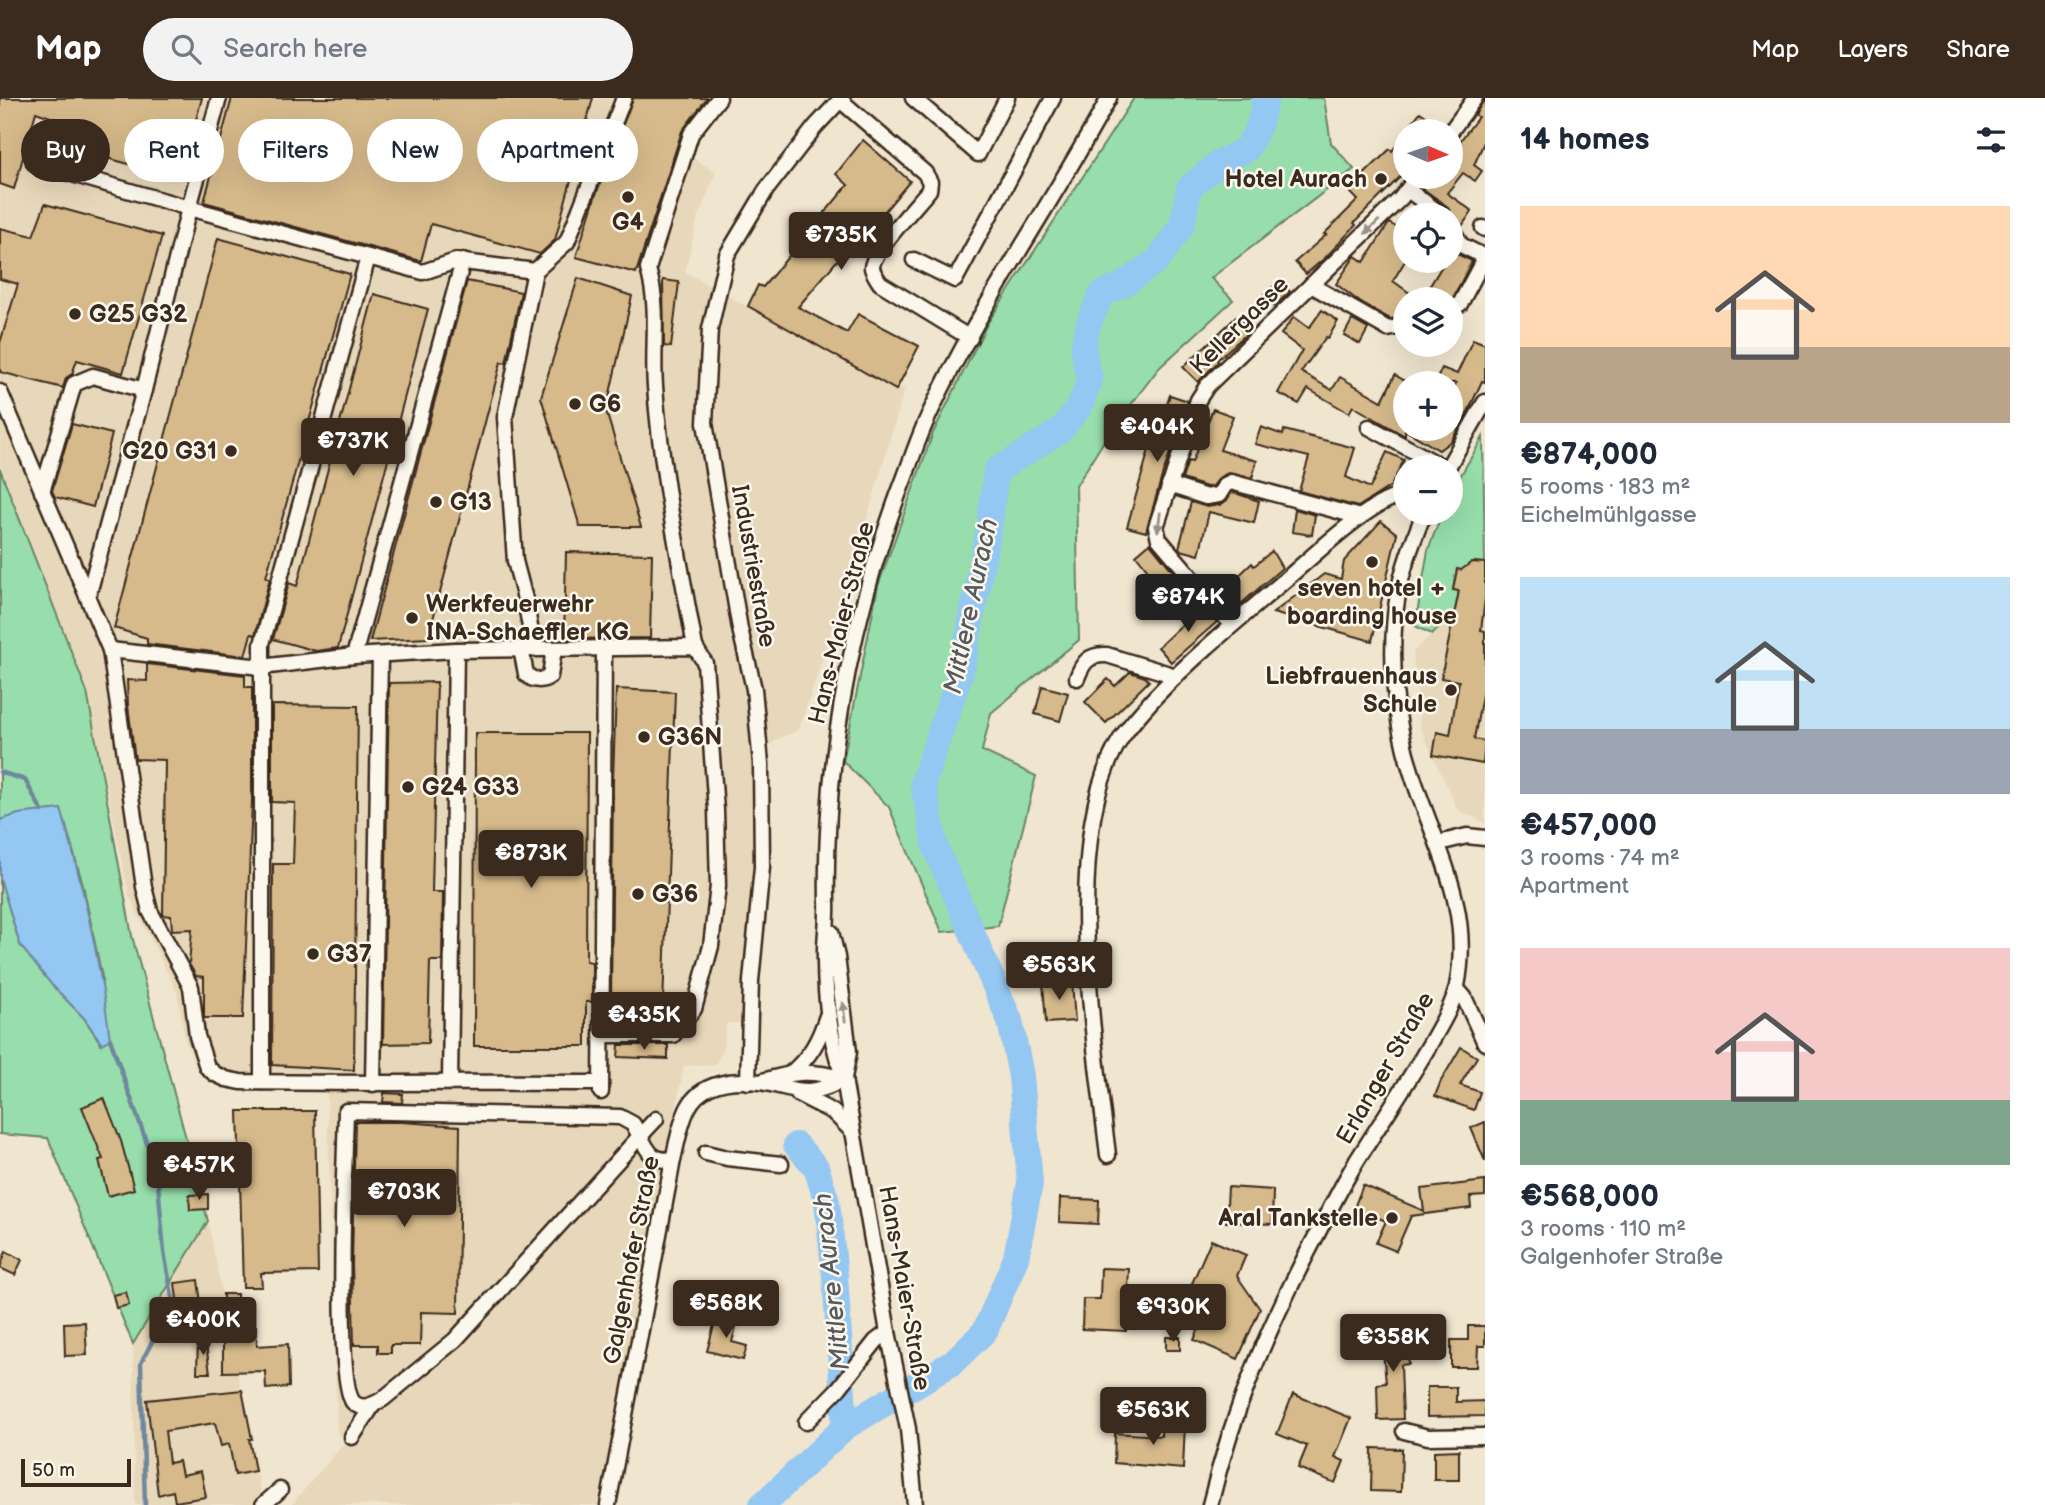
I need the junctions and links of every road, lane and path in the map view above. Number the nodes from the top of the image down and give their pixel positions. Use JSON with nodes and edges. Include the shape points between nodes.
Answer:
{"nodes":[{"id":1,"x":219,"y":98,"type":"edge"},
{"id":2,"x":624,"y":98,"type":"edge"},
{"id":3,"x":719,"y":98,"type":"edge"},
{"id":4,"x":913,"y":98,"type":"edge"},
{"id":5,"x":1007,"y":98,"type":"edge"},
{"id":6,"x":1053,"y":98,"type":"edge"},
{"id":7,"x":1109,"y":98,"type":"edge"},
{"id":8,"x":1475,"y":98,"type":"edge"},
{"id":9,"x":841,"y":99,"type":"edge"},
{"id":10,"x":1460,"y":119,"type":"edge"},
{"id":11,"x":99,"y":182,"type":"edge"},
{"id":12,"x":1408,"y":190,"type":"joint"},
{"id":13,"x":1426,"y":203,"type":"edge"},
{"id":14,"x":189,"y":208,"type":"junction"},
{"id":15,"x":1463,"y":245,"type":"edge"},
{"id":16,"x":368,"y":257,"type":"junction"},
{"id":17,"x":914,"y":260,"type":"dead end"},
{"id":18,"x":463,"y":261,"type":"junction"},
{"id":19,"x":535,"y":271,"type":"junction"},
{"id":20,"x":1311,"y":285,"type":"junction"},
{"id":21,"x":1463,"y":298,"type":"edge"},
{"id":22,"x":1393,"y":328,"type":"edge"},
{"id":23,"x":970,"y":338,"type":"junction"},
{"id":24,"x":144,"y":390,"type":"junction"},
{"id":25,"x":0,"y":392,"type":"edge"},
{"id":26,"x":1485,"y":402,"type":"edge"},
{"id":27,"x":1369,"y":427,"type":"dead end"},
{"id":28,"x":1423,"y":455,"type":"edge"},
{"id":29,"x":1453,"y":455,"type":"edge"},
{"id":30,"x":1169,"y":485,"type":"junction"},
{"id":31,"x":42,"y":492,"type":"junction"},
{"id":32,"x":1393,"y":497,"type":"edge"},
{"id":33,"x":1360,"y":517,"type":"junction"},
{"id":34,"x":1420,"y":525,"type":"edge"},
{"id":35,"x":88,"y":597,"type":"junction"},
{"id":36,"x":1232,"y":625,"type":"junction"},
{"id":37,"x":695,"y":647,"type":"junction"},
{"id":38,"x":528,"y":649,"type":"junction"},
{"id":39,"x":554,"y":649,"type":"junction"},
{"id":40,"x":604,"y":649,"type":"junction"},
{"id":41,"x":110,"y":650,"type":"junction"},
{"id":42,"x":456,"y":650,"type":"junction"},
{"id":43,"x":380,"y":655,"type":"junction"},
{"id":44,"x":354,"y":656,"type":"junction"},
{"id":45,"x":261,"y":667,"type":"junction"},
{"id":46,"x":1176,"y":676,"type":"junction"},
{"id":47,"x":1077,"y":678,"type":"dead end"},
{"id":48,"x":1485,"y":838,"type":"edge"},
{"id":49,"x":1439,"y":843,"type":"junction"},
{"id":50,"x":828,"y":919,"type":"junction"},
{"id":51,"x":1457,"y":989,"type":"junction"},
{"id":52,"x":828,"y":1011,"type":"junction"},
{"id":53,"x":601,"y":1035,"type":"junction"},
{"id":54,"x":1485,"y":1043,"type":"edge"},
{"id":55,"x":791,"y":1073,"type":"junction"},
{"id":56,"x":844,"y":1079,"type":"junction"},
{"id":57,"x":262,"y":1082,"type":"junction"},
{"id":58,"x":450,"y":1082,"type":"junction"},
{"id":59,"x":755,"y":1082,"type":"junction"},
{"id":60,"x":373,"y":1084,"type":"junction"},
{"id":61,"x":787,"y":1088,"type":"junction"},
{"id":62,"x":656,"y":1119,"type":"dead end"},
{"id":63,"x":853,"y":1132,"type":"junction"},
{"id":64,"x":640,"y":1136,"type":"junction"},
{"id":65,"x":706,"y":1153,"type":"dead end"},
{"id":66,"x":1108,"y":1155,"type":"dead end"},
{"id":67,"x":673,"y":1160,"type":"junction"},
{"id":68,"x":781,"y":1164,"type":"dead end"},
{"id":69,"x":888,"y":1332,"type":"junction"},
{"id":70,"x":373,"y":1405,"type":"junction"},
{"id":71,"x":806,"y":1422,"type":"dead end"},
{"id":72,"x":1404,"y":1431,"type":"dead end"},
{"id":73,"x":1485,"y":1436,"type":"edge"},
{"id":74,"x":352,"y":1437,"type":"dead end"},
{"id":75,"x":280,"y":1490,"type":"dead end"},
{"id":76,"x":263,"y":1505,"type":"edge"},
{"id":77,"x":608,"y":1505,"type":"edge"},
{"id":78,"x":915,"y":1505,"type":"edge"},
{"id":79,"x":1210,"y":1505,"type":"edge"}],
"edges":[{"from":1,"to":14,"type":"street"},
{"from":2,"to":19,"type":"street","via":[[567,242]]},
{"from":3,"to":37,"type":"street","via":[[691,134],[648,269],[654,289],[655,386]]},
{"from":4,"to":5,"type":"street","via":[[978,154]]},
{"from":6,"to":17,"type":"street","via":[[955,280]]},
{"from":7,"to":23,"type":"street","name":"Hans-Maier-Straße"},
{"from":8,"to":10,"type":"street"},
{"from":9,"to":23,"type":"street","via":[[930,182],[929,190],[876,254],[875,275],[880,283]]},
{"from":9,"to":59,"type":"street","name":"Industriestraße","via":[[766,191],[727,255],[710,329],[705,423],[754,689],[761,764],[762,867],[751,981]]},
{"from":11,"to":14,"type":"street"},
{"from":12,"to":13,"type":"street"},
{"from":12,"to":20,"type":"street","name":"Kellergasse","one_way":true},
{"from":14,"to":16,"type":"street"},
{"from":14,"to":24,"type":"street"},
{"from":15,"to":21,"type":"street","via":[[1485,257]]},
{"from":16,"to":18,"type":"street","via":[[423,272]]},
{"from":16,"to":45,"type":"street","via":[[261,644]]},
{"from":18,"to":19,"type":"street"},
{"from":18,"to":44,"type":"street"},
{"from":19,"to":38,"type":"street","via":[[505,417],[515,561],[525,599]]},
{"from":20,"to":22,"type":"street"},
{"from":20,"to":30,"type":"street","name":"Kellergasse","via":[[1207,386]]},
{"from":23,"to":50,"type":"street","name":"Hans-Maier-Straße","via":[[928,416],[882,535],[854,643],[834,752]]},
{"from":24,"to":31,"type":"street","via":[[93,376],[74,384]]},
{"from":24,"to":35,"type":"street"},
{"from":25,"to":31,"type":"street"},
{"from":26,"to":29,"type":"street"},
{"from":27,"to":28,"type":"street"},
{"from":30,"to":33,"type":"street","via":[[1211,497],[1231,482]]},
{"from":30,"to":36,"type":"street","name":"Kellergasse","one_way":true,"via":[[1156,527],[1159,539]]},
{"from":31,"to":35,"type":"street"},
{"from":32,"to":33,"type":"street"},
{"from":33,"to":36,"type":"street","via":[[1329,550]]},
{"from":34,"to":49,"type":"street","name":"Erlanger Straße","via":[[1398,593],[1394,663],[1411,771]]},
{"from":35,"to":41,"type":"street"},
{"from":36,"to":46,"type":"street"},
{"from":37,"to":40,"type":"street"},
{"from":37,"to":53,"type":"street","via":[[705,663],[716,810],[718,886],[711,946],[694,1009],[673,1035]]},
{"from":38,"to":39,"type":"street"},
{"from":38,"to":39,"type":"street","via":[[526,674],[537,680],[550,676]]},
{"from":38,"to":42,"type":"street"},
{"from":39,"to":40,"type":"street"},
{"from":40,"to":53,"type":"street"},
{"from":41,"to":45,"type":"street"},
{"from":41,"to":57,"type":"street","via":[[150,911],[191,987],[197,1036],[207,1067],[226,1079]]},
{"from":42,"to":43,"type":"street"},
{"from":42,"to":58,"type":"street"},
{"from":43,"to":44,"type":"street"},
{"from":43,"to":60,"type":"street"},
{"from":44,"to":45,"type":"street"},
{"from":45,"to":57,"type":"street"},
{"from":46,"to":47,"type":"street","via":[[1097,655],[1082,664]]},
{"from":46,"to":66,"type":"street","via":[[1116,746],[1097,789],[1093,813],[1087,921]]},
{"from":48,"to":49,"type":"street","via":[[1466,836]]},
{"from":49,"to":51,"type":"street","name":"Erlanger Straße","via":[[1459,925]]},
{"from":50,"to":52,"type":"street","name":"Hans-Maier-Straße","via":[[824,959]]},
{"from":56,"to":50,"type":"street","name":"Hans-Maier-Straße","one_way":true,"via":[[849,1052]]},
{"from":51,"to":54,"type":"street"},
{"from":51,"to":79,"type":"street","name":"Erlanger Straße","via":[[1415,1070],[1357,1160],[1286,1294],[1244,1388]]},
{"from":52,"to":55,"type":"street","name":"Galgenhofer Straße","via":[[813,1051]]},
{"from":52,"to":56,"type":"street","name":"Hans-Maier-Straße","via":[[834,1053]]},
{"from":53,"to":58,"type":"street","via":[[601,1088]]},
{"from":55,"to":56,"type":"street","name":"Galgenhofer Straße"},
{"from":55,"to":59,"type":"street","name":"Galgenhofer Straße"},
{"from":56,"to":61,"type":"street","name":"Galgenhofer Straße","via":[[816,1090]]},
{"from":56,"to":63,"type":"street","name":"Hans-Maier-Straße"},
{"from":57,"to":60,"type":"street"},
{"from":58,"to":60,"type":"street"},
{"from":59,"to":61,"type":"street","name":"Galgenhofer Straße"},
{"from":59,"to":67,"type":"street","name":"Galgenhofer Straße","via":[[710,1086],[695,1097],[682,1121]]},
{"from":61,"to":63,"type":"street","name":"Galgenhofer Straße","via":[[833,1112]]},
{"from":62,"to":64,"type":"street"},
{"from":63,"to":69,"type":"street","name":"Hans-Maier-Straße"},
{"from":64,"to":67,"type":"street","via":[[650,1156]]},
{"from":64,"to":70,"type":"street","via":[[454,1340]]},
{"from":64,"to":70,"type":"street","via":[[633,1124],[614,1117],[346,1111],[345,1381],[352,1401]]},
{"from":65,"to":68,"type":"street"},
{"from":67,"to":77,"type":"street","name":"Galgenhofer Straße"},
{"from":69,"to":71,"type":"street"},
{"from":69,"to":78,"type":"street","name":"Hans-Maier-Straße","via":[[908,1429]]},
{"from":70,"to":74,"type":"street"},
{"from":72,"to":73,"type":"street","via":[[1427,1437]]},
{"from":75,"to":76,"type":"street"}]}
